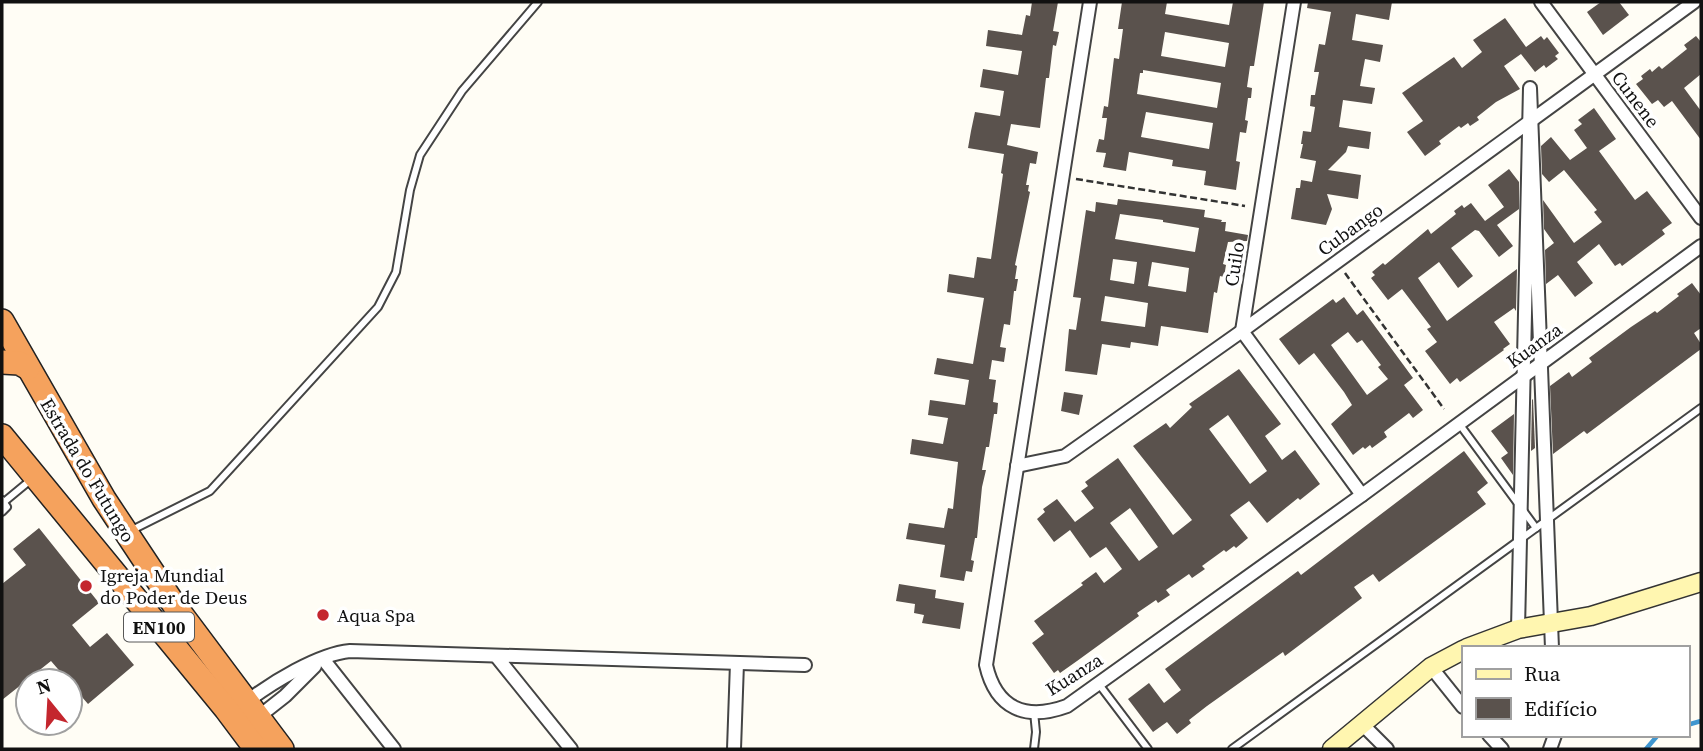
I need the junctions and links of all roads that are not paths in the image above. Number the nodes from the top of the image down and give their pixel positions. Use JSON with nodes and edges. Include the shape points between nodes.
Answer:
{"nodes":[{"id":1,"x":538,"y":2,"type":"edge"},
{"id":2,"x":1090,"y":2,"type":"edge"},
{"id":3,"x":1294,"y":2,"type":"edge"},
{"id":4,"x":1541,"y":2,"type":"edge"},
{"id":5,"x":1694,"y":2,"type":"edge"},
{"id":6,"x":1595,"y":76,"type":"junction"},
{"id":7,"x":1701,"y":218,"type":"edge"},
{"id":8,"x":1701,"y":246,"type":"edge"},
{"id":9,"x":2,"y":321,"type":"edge"},
{"id":10,"x":1242,"y":331,"type":"junction"},
{"id":11,"x":2,"y":362,"type":"edge"},
{"id":12,"x":28,"y":368,"type":"junction"},
{"id":13,"x":1701,"y":408,"type":"edge"},
{"id":14,"x":1463,"y":429,"type":"dead end"},
{"id":15,"x":2,"y":436,"type":"edge"},
{"id":16,"x":1017,"y":466,"type":"junction"},
{"id":17,"x":34,"y":477,"type":"junction"},
{"id":18,"x":1362,"y":495,"type":"junction"},
{"id":19,"x":3,"y":500,"type":"edge"},
{"id":20,"x":2,"y":512,"type":"edge"},
{"id":21,"x":1536,"y":528,"type":"junction"},
{"id":22,"x":126,"y":533,"type":"junction"},
{"id":23,"x":1701,"y":582,"type":"edge"},
{"id":24,"x":1518,"y":629,"type":"junction"},
{"id":25,"x":1473,"y":646,"type":"edge"},
{"id":26,"x":1552,"y":646,"type":"edge"},
{"id":27,"x":1462,"y":651,"type":"edge"},
{"id":28,"x":496,"y":656,"type":"junction"},
{"id":29,"x":323,"y":659,"type":"junction"},
{"id":30,"x":737,"y":663,"type":"junction"},
{"id":31,"x":806,"y":665,"type":"dead end"},
{"id":32,"x":1431,"y":667,"type":"junction"},
{"id":33,"x":1098,"y":683,"type":"junction"},
{"id":34,"x":1462,"y":706,"type":"edge"},
{"id":35,"x":251,"y":710,"type":"junction"},
{"id":36,"x":1034,"y":712,"type":"junction"},
{"id":37,"x":1361,"y":723,"type":"junction"},
{"id":38,"x":256,"y":749,"type":"edge"},
{"id":39,"x":282,"y":749,"type":"edge"},
{"id":40,"x":394,"y":749,"type":"edge"},
{"id":41,"x":571,"y":749,"type":"edge"},
{"id":42,"x":734,"y":749,"type":"edge"},
{"id":43,"x":1034,"y":749,"type":"edge"},
{"id":44,"x":1148,"y":749,"type":"edge"},
{"id":45,"x":1232,"y":749,"type":"edge"},
{"id":46,"x":1332,"y":749,"type":"edge"},
{"id":47,"x":1387,"y":749,"type":"edge"}],
"edges":[{"from":1,"to":22,"type":"lane","via":[[462,91],[421,155],[396,272],[378,306],[210,491]]},
{"from":2,"to":16,"type":"street","name":"Kuanza"},
{"from":3,"to":10,"type":"street","name":"Cuilo"},
{"from":4,"to":6,"type":"street","name":"Cunene"},
{"from":5,"to":6,"type":"street","name":"Cubango"},
{"from":6,"to":7,"type":"street","name":"Cunene"},
{"from":6,"to":10,"type":"street","name":"Cubango"},
{"from":8,"to":18,"type":"street","name":"Kuanza"},
{"from":9,"to":12,"type":"highway","name":"Estrada do Futungo","number":"EN100"},
{"from":10,"to":16,"type":"street","name":"Cubango","via":[[1065,456]]},
{"from":10,"to":18,"type":"street"},
{"from":11,"to":12,"type":"highway"},
{"from":12,"to":22,"type":"highway","name":"Estrada do Futungo","number":"EN100"},
{"from":13,"to":21,"type":"lane"},
{"from":14,"to":21,"type":"lane"},
{"from":15,"to":17,"type":"highway","number":"EN100"},
{"from":16,"to":36,"type":"street","name":"Kuanza","via":[[986,665],[990,683],[1002,700]]},
{"from":17,"to":19,"type":"lane"},
{"from":17,"to":38,"type":"highway","name":"Estrada do Futungo","number":"EN100"},
{"from":18,"to":33,"type":"street","name":"Kuanza"},
{"from":19,"to":20,"type":"lane","via":[[6,508]]},
{"from":21,"to":45,"type":"lane"},
{"from":22,"to":35,"type":"highway","name":"Estrada do Futungo","number":"EN100"},
{"from":23,"to":24,"type":"street","via":[[1591,616]]},
{"from":24,"to":25,"type":"street"},
{"from":24,"to":26,"type":"street","via":[[1530,88]]},
{"from":27,"to":32,"type":"street"},
{"from":28,"to":29,"type":"street","via":[[350,651]]},
{"from":28,"to":30,"type":"street"},
{"from":28,"to":41,"type":"street"},
{"from":29,"to":35,"type":"street","via":[[285,696]]},
{"from":29,"to":35,"type":"street","via":[[275,681]]},
{"from":29,"to":40,"type":"street"},
{"from":30,"to":31,"type":"street"},
{"from":30,"to":42,"type":"street"},
{"from":32,"to":34,"type":"street"},
{"from":32,"to":37,"type":"street"},
{"from":33,"to":36,"type":"street","name":"Kuanza","via":[[1067,706]]},
{"from":33,"to":44,"type":"lane"},
{"from":35,"to":39,"type":"highway","name":"Estrada do Futungo","number":"EN100"},
{"from":36,"to":43,"type":"lane"},
{"from":37,"to":46,"type":"street"},
{"from":37,"to":47,"type":"street"}]}
